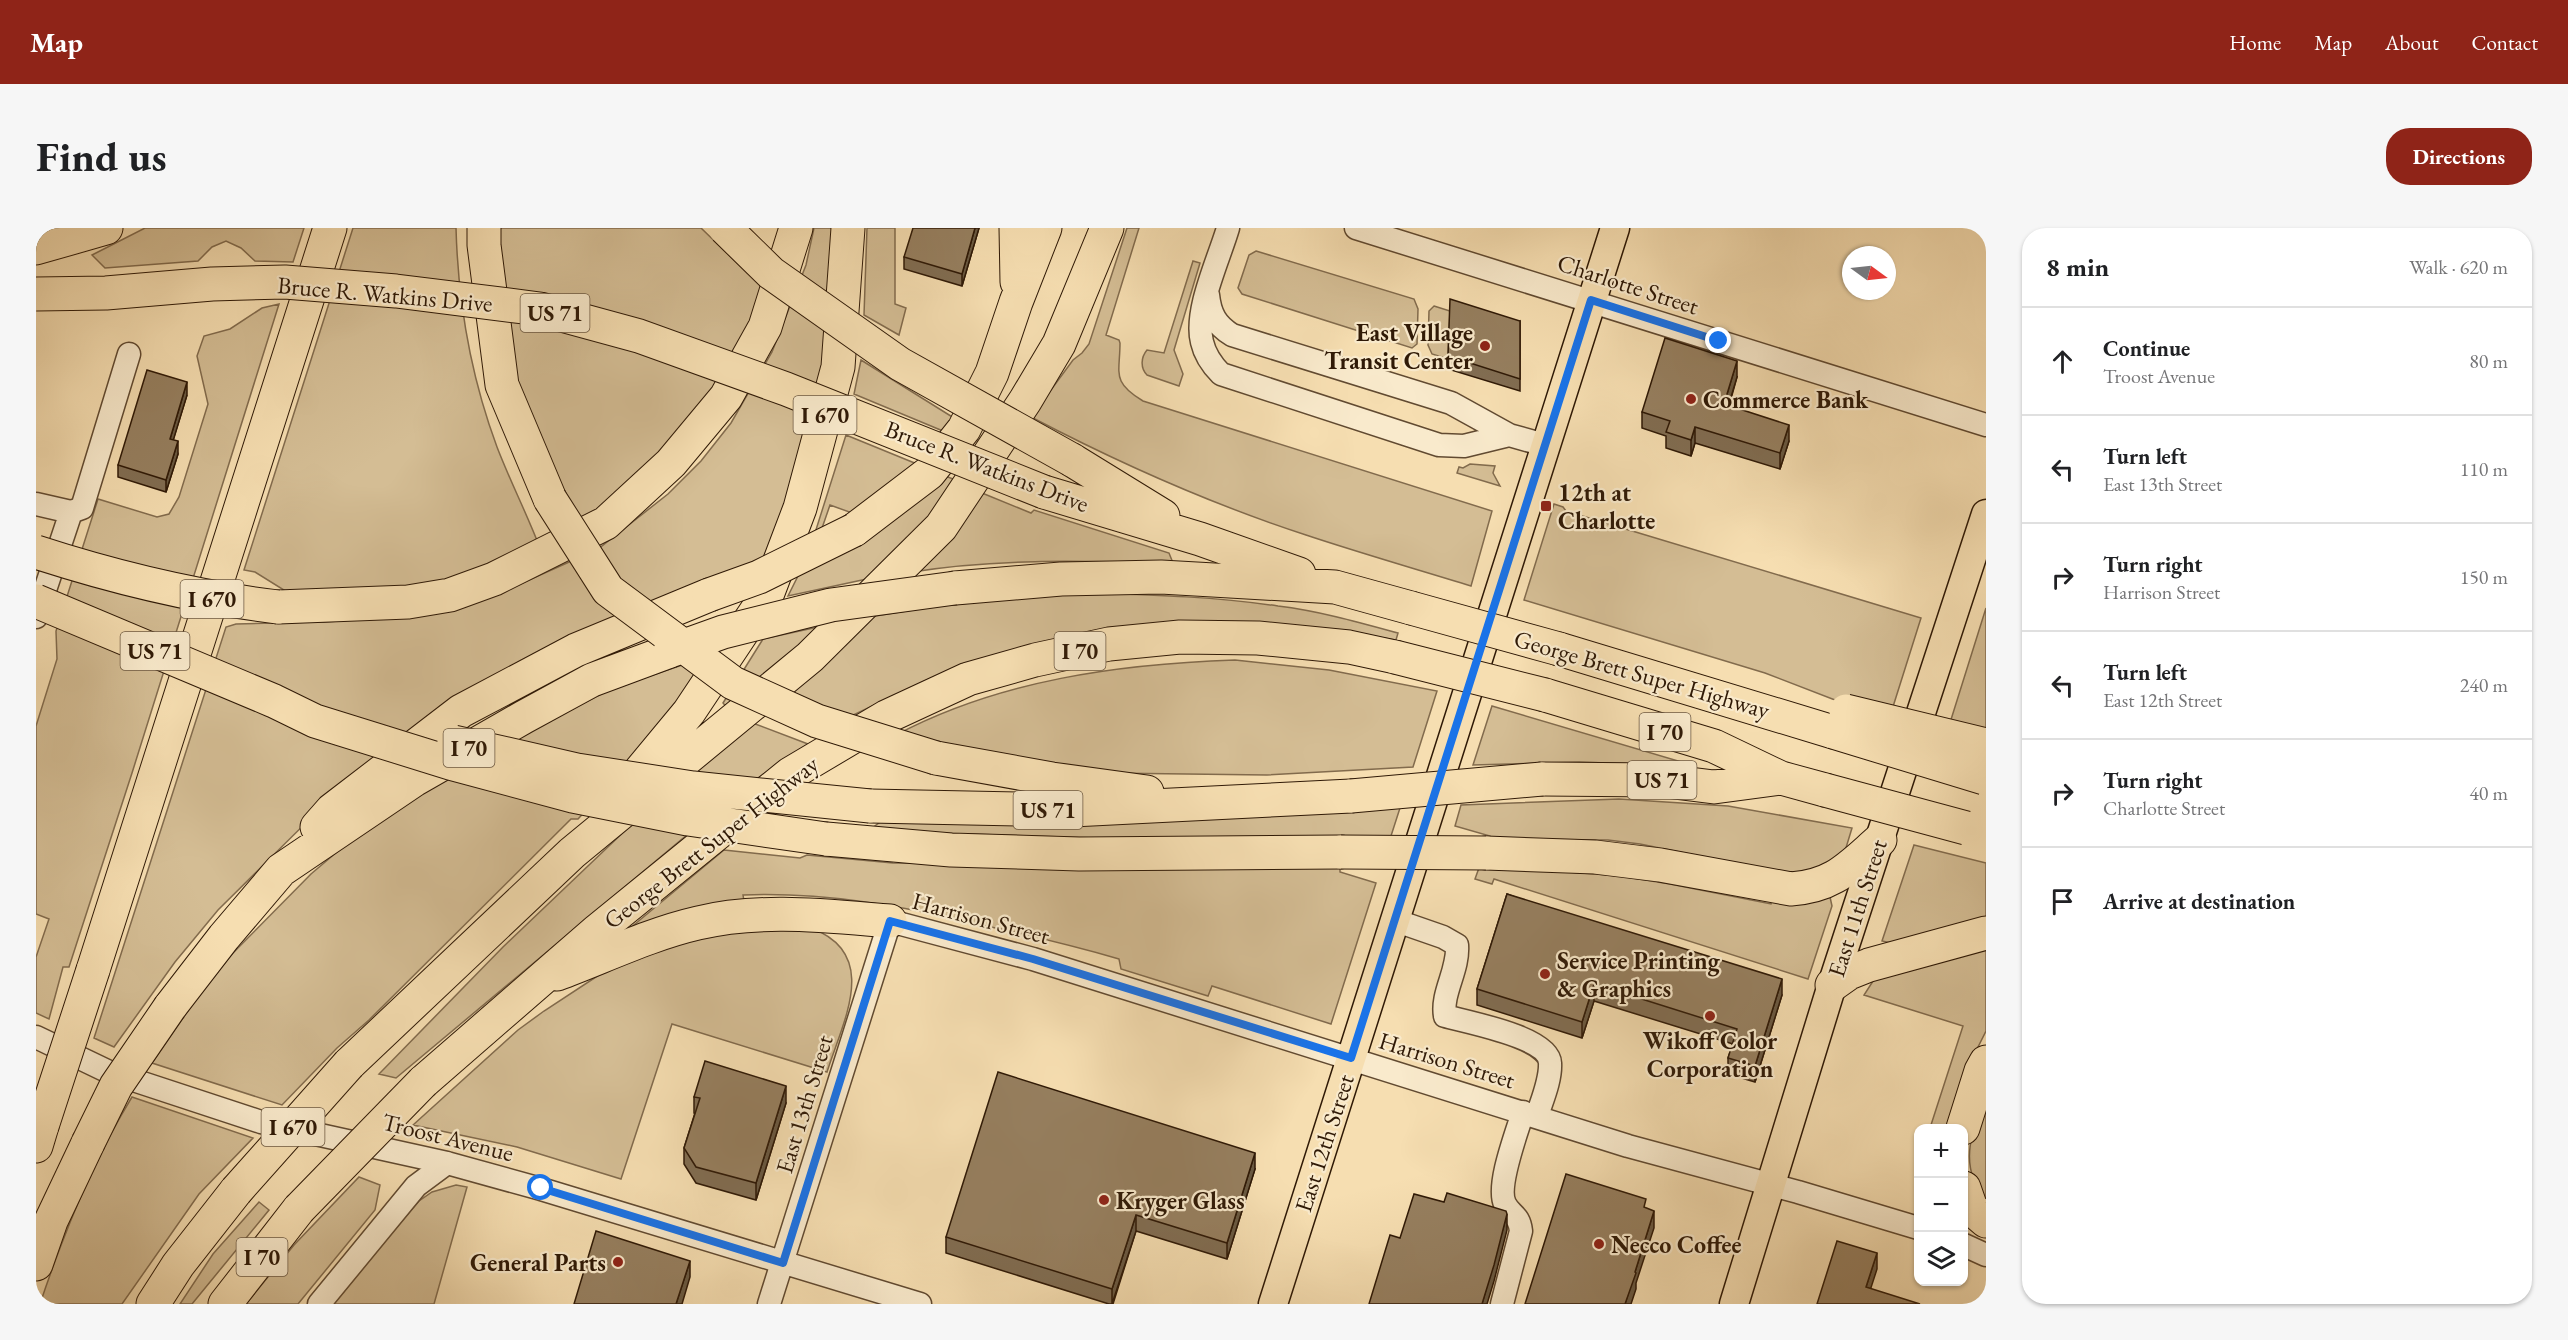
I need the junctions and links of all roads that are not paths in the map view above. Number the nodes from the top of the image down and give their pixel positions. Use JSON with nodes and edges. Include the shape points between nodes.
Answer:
{"nodes":[{"id":1,"x":106,"y":228,"type":"edge"},
{"id":2,"x":330,"y":228,"type":"edge"},
{"id":3,"x":484,"y":228,"type":"edge"},
{"id":4,"x":725,"y":228,"type":"edge"},
{"id":5,"x":796,"y":228,"type":"edge"},
{"id":6,"x":848,"y":228,"type":"edge"},
{"id":7,"x":1016,"y":228,"type":"edge"},
{"id":8,"x":1045,"y":228,"type":"edge"},
{"id":9,"x":1107,"y":228,"type":"edge"},
{"id":10,"x":1228,"y":228,"type":"edge"},
{"id":11,"x":1356,"y":228,"type":"edge"},
{"id":12,"x":1615,"y":228,"type":"edge"},
{"id":13,"x":36,"y":248,"type":"edge"},
{"id":14,"x":1208,"y":293,"type":"junction"},
{"id":15,"x":36,"y":294,"type":"edge"},
{"id":16,"x":1591,"y":300,"type":"junction"},
{"id":17,"x":1016,"y":302,"type":"junction"},
{"id":18,"x":129,"y":354,"type":"dead end"},
{"id":19,"x":1986,"y":425,"type":"edge"},
{"id":20,"x":1509,"y":435,"type":"junction"},
{"id":21,"x":1545,"y":445,"type":"junction"},
{"id":22,"x":36,"y":504,"type":"edge"},
{"id":23,"x":71,"y":512,"type":"junction"},
{"id":24,"x":1986,"y":514,"type":"edge"},
{"id":25,"x":1200,"y":539,"type":"junction"},
{"id":26,"x":36,"y":552,"type":"edge"},
{"id":27,"x":1335,"y":587,"type":"junction"},
{"id":28,"x":36,"y":600,"type":"edge"},
{"id":29,"x":36,"y":619,"type":"edge"},
{"id":30,"x":274,"y":701,"type":"junction"},
{"id":31,"x":1839,"y":722,"type":"junction"},
{"id":32,"x":1986,"y":745,"type":"edge"},
{"id":33,"x":1781,"y":778,"type":"junction"},
{"id":34,"x":1985,"y":779,"type":"edge"},
{"id":35,"x":1226,"y":803,"type":"junction"},
{"id":36,"x":1976,"y":831,"type":"edge"},
{"id":37,"x":1880,"y":840,"type":"junction"},
{"id":38,"x":572,"y":853,"type":"junction"},
{"id":39,"x":281,"y":870,"type":"junction"},
{"id":40,"x":1394,"y":920,"type":"junction"},
{"id":41,"x":890,"y":921,"type":"junction"},
{"id":42,"x":1986,"y":933,"type":"edge"},
{"id":43,"x":538,"y":981,"type":"junction"},
{"id":44,"x":1832,"y":985,"type":"junction"},
{"id":45,"x":36,"y":1037,"type":"edge"},
{"id":46,"x":1351,"y":1058,"type":"junction"},
{"id":47,"x":1986,"y":1062,"type":"edge"},
{"id":48,"x":1530,"y":1114,"type":"junction"},
{"id":49,"x":1964,"y":1124,"type":"edge"},
{"id":50,"x":39,"y":1136,"type":"edge"},
{"id":51,"x":447,"y":1163,"type":"junction"},
{"id":52,"x":1772,"y":1186,"type":"junction"},
{"id":53,"x":1968,"y":1199,"type":"edge"},
{"id":54,"x":1986,"y":1221,"type":"edge"},
{"id":55,"x":1914,"y":1227,"type":"edge"},
{"id":56,"x":1968,"y":1247,"type":"edge"},
{"id":57,"x":1986,"y":1255,"type":"edge"},
{"id":58,"x":783,"y":1263,"type":"junction"},
{"id":59,"x":36,"y":1264,"type":"edge"},
{"id":60,"x":153,"y":1304,"type":"edge"},
{"id":61,"x":225,"y":1304,"type":"edge"},
{"id":62,"x":319,"y":1304,"type":"edge"},
{"id":63,"x":770,"y":1304,"type":"edge"},
{"id":64,"x":920,"y":1304,"type":"edge"},
{"id":65,"x":1273,"y":1304,"type":"edge"},
{"id":66,"x":1502,"y":1304,"type":"edge"},
{"id":67,"x":1734,"y":1304,"type":"edge"}],
"edges":[{"from":1,"to":13,"type":"highway"},
{"from":2,"to":50,"type":"highway","number":"I 670","bridge":true},
{"from":3,"to":35,"type":"highway","bridge":true,"via":[[502,385],[550,499],[608,590],[733,682],[817,721],[936,758]]},
{"from":4,"to":25,"type":"highway","bridge":true,"via":[[771,273],[900,364],[1072,460]]},
{"from":5,"to":26,"type":"highway","bridge":true,"via":[[765,327],[726,397],[671,463],[606,523],[494,579],[450,595],[408,602],[278,607],[163,589]]},
{"from":6,"to":38,"type":"highway","number":"I 670","via":[[838,367],[800,508],[767,595],[689,712]]},
{"from":7,"to":17,"type":"highway"},
{"from":8,"to":17,"type":"highway"},
{"from":9,"to":38,"type":"highway","via":[[1059,344],[941,527],[810,657]]},
{"from":10,"to":14,"type":"street"},
{"from":11,"to":16,"type":"street","name":"Charlotte Street"},
{"from":12,"to":16,"type":"main road","name":"East 12th Street"},
{"from":14,"to":20,"type":"street","via":[[1216,322],[1232,335],[1450,403]]},
{"from":14,"to":20,"type":"street","via":[[1202,315],[1202,341],[1211,364],[1221,374],[1439,445],[1464,446]]},
{"from":15,"to":25,"type":"highway","name":"Bruce R. Watkins Drive","number":"US 71","bridge":true,"via":[[285,282],[540,309],[639,336],[786,389],[1044,492]]},
{"from":16,"to":19,"type":"street","name":"Charlotte Street"},
{"from":16,"to":21,"type":"main road","name":"East 12th Street"},
{"from":17,"to":39,"type":"highway","bridge":true,"via":[[992,374],[964,429],[929,473],[854,530],[759,577],[576,650],[461,711],[332,810]]},
{"from":18,"to":23,"type":"street","via":[[82,508]]},
{"from":20,"to":21,"type":"street"},
{"from":21,"to":40,"type":"main road","name":"East 12th Street"},
{"from":22,"to":23,"type":"street"},
{"from":23,"to":29,"type":"street"},
{"from":24,"to":37,"type":"main road","name":"East 11th Street"},
{"from":25,"to":27,"type":"highway","name":"Bruce R. Watkins Drive","number":"US 71"},
{"from":27,"to":31,"type":"highway","name":"George Brett Super Highway","number":"I 70","bridge":true,"via":[[1779,714]]},
{"from":27,"to":39,"type":"highway","name":"George Brett Super Highway","number":"I 70","bridge":true,"via":[[1161,577],[1061,579],[831,605],[723,632],[592,680],[414,780]]},
{"from":28,"to":30,"type":"highway","number":"US 71","bridge":true},
{"from":30,"to":35,"type":"highway","number":"US 71","bridge":true,"via":[[318,707],[577,770],[693,788],[870,806],[1072,810]]},
{"from":30,"to":37,"type":"highway","bridge":true,"via":[[315,721],[573,796],[688,819],[826,839],[951,850],[1595,857],[1791,889],[1825,883]]},
{"from":31,"to":32,"type":"highway","bridge":true},
{"from":31,"to":34,"type":"highway","bridge":true},
{"from":33,"to":35,"type":"highway","number":"US 71","bridge":true,"via":[[1714,787],[1658,780],[1542,779]]},
{"from":33,"to":36,"type":"highway","name":"George Brett Super Highway","number":"I 70","bridge":true},
{"from":33,"to":43,"type":"highway","name":"George Brett Super Highway","number":"I 70","bridge":true,"via":[[1714,746],[1545,695],[1349,647],[1258,638],[1180,637],[1108,644],[968,679],[886,717],[790,774]]},
{"from":37,"to":44,"type":"main road","name":"East 11th Street"},
{"from":38,"to":60,"type":"highway","number":"I 670","bridge":true,"via":[[350,1064],[236,1191]]},
{"from":39,"to":59,"type":"highway","name":"George Brett Super Highway","number":"I 70","bridge":true,"via":[[170,1007],[116,1086],[51,1221]]},
{"from":40,"to":46,"type":"main road","name":"East 12th Street"},
{"from":40,"to":48,"type":"street","via":[[1458,945],[1444,1016],[1529,1040],[1547,1053],[1551,1062]]},
{"from":41,"to":43,"type":"highway","via":[[785,915],[699,923]]},
{"from":41,"to":46,"type":"street","name":"Harrison Street","via":[[1033,959]]},
{"from":41,"to":58,"type":"street","name":"East 13th Street"},
{"from":42,"to":44,"type":"highway","via":[[1869,965]]},
{"from":43,"to":61,"type":"highway","name":"George Brett Super Highway","number":"I 70","bridge":true,"via":[[423,1082],[299,1209]]},
{"from":44,"to":52,"type":"main road","name":"East 11th Street"},
{"from":45,"to":51,"type":"street","name":"Troost Avenue","via":[[109,1072],[261,1122]]},
{"from":46,"to":48,"type":"street","name":"Harrison Street"},
{"from":46,"to":65,"type":"main road","name":"East 12th Street"},
{"from":47,"to":49,"type":"highway"},
{"from":48,"to":52,"type":"street","name":"Harrison Street"},
{"from":48,"to":66,"type":"street","via":[[1501,1190],[1505,1204],[1520,1220],[1521,1231]]},
{"from":51,"to":58,"type":"street","name":"Troost Avenue"},
{"from":51,"to":62,"type":"street","via":[[416,1186]]},
{"from":52,"to":55,"type":"street","name":"Harrison Street"},
{"from":52,"to":67,"type":"main road","name":"East 11th Street"},
{"from":53,"to":54,"type":"highway","via":[[1971,1208]]},
{"from":56,"to":57,"type":"street"},
{"from":58,"to":63,"type":"street","name":"East 13th Street"},
{"from":58,"to":64,"type":"street","name":"Troost Avenue"}]}
